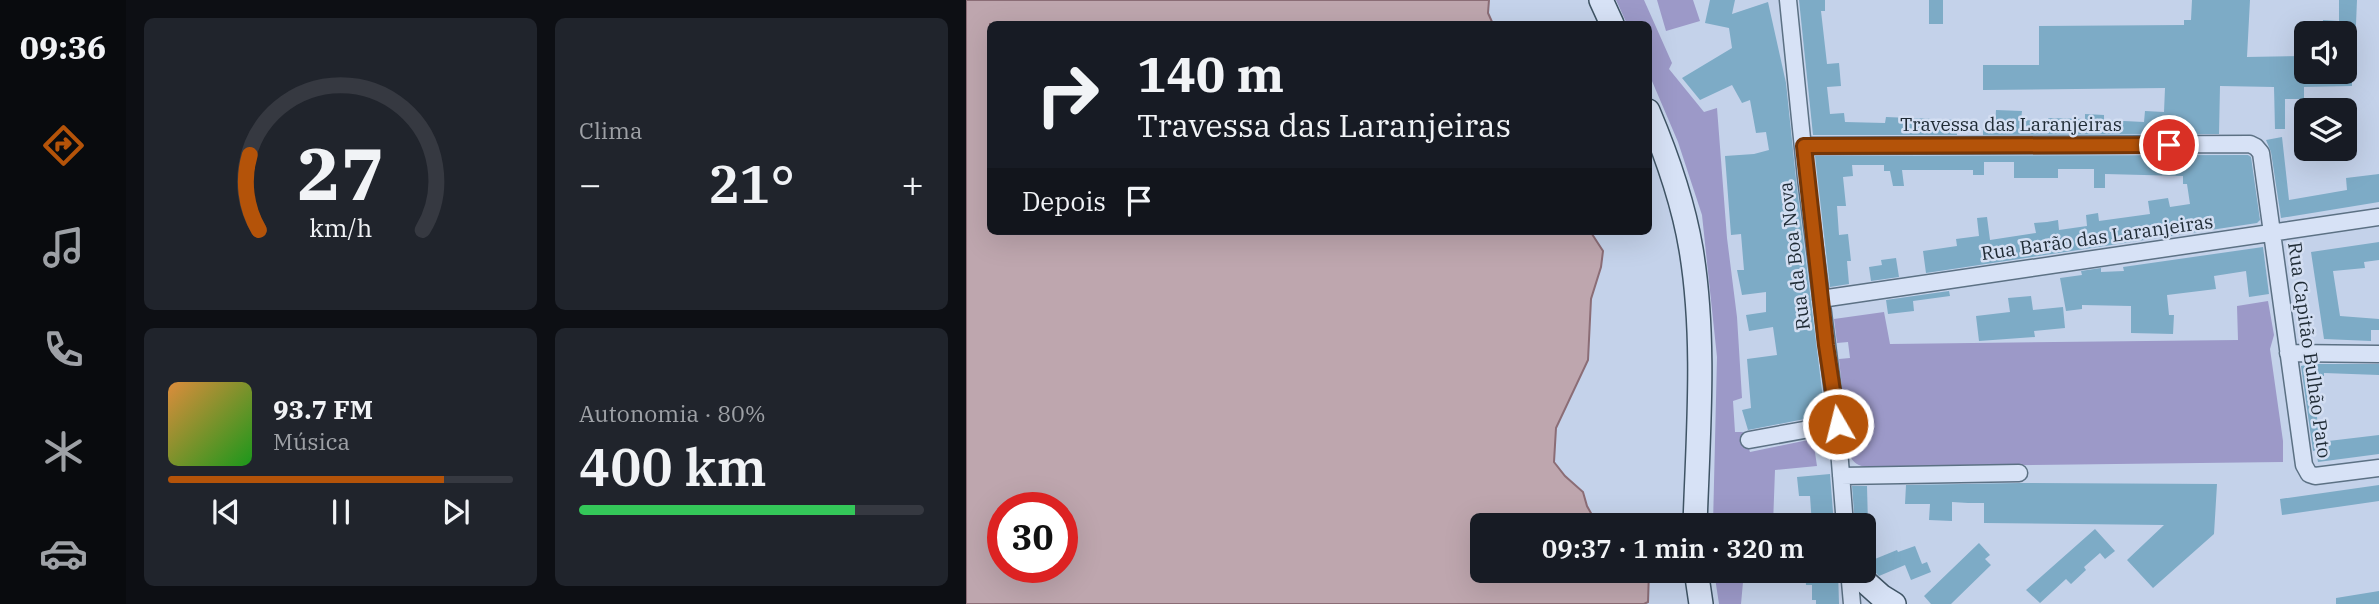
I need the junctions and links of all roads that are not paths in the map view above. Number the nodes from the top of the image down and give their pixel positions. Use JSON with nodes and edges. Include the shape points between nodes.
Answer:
{"nodes":[{"id":1,"x":1601,"y":0,"type":"edge"},
{"id":2,"x":1788,"y":0,"type":"edge"},
{"id":3,"x":1611,"y":21,"type":"edge"},
{"id":4,"x":1652,"y":122,"type":"edge"},
{"id":5,"x":1804,"y":146,"type":"junction"},
{"id":6,"x":2379,"y":217,"type":"edge"},
{"id":7,"x":2272,"y":232,"type":"junction"},
{"id":8,"x":1821,"y":299,"type":"junction"},
{"id":9,"x":2288,"y":353,"type":"junction"},
{"id":10,"x":2379,"y":354,"type":"edge"},
{"id":11,"x":1838,"y":424,"type":"junction"},
{"id":12,"x":1749,"y":440,"type":"dead end"},
{"id":13,"x":2379,"y":468,"type":"edge"},
{"id":14,"x":2019,"y":473,"type":"dead end"},
{"id":15,"x":1841,"y":476,"type":"junction"},
{"id":16,"x":1695,"y":513,"type":"edge"},
{"id":17,"x":1844,"y":513,"type":"edge"},
{"id":18,"x":1698,"y":583,"type":"edge"},
{"id":19,"x":1851,"y":583,"type":"edge"},
{"id":20,"x":1862,"y":583,"type":"edge"},
{"id":21,"x":1878,"y":601,"type":"edge"},
{"id":22,"x":1702,"y":604,"type":"edge"},
{"id":23,"x":1852,"y":604,"type":"edge"}],
"edges":[{"from":1,"to":3,"type":"main road"},
{"from":2,"to":5,"type":"street","name":"Rua da Boa Nova"},
{"from":4,"to":16,"type":"main road","via":[[1679,197],[1696,287]]},
{"from":5,"to":7,"type":"street","name":"Travessa das Laranjeiras","via":[[2250,144],[2261,153]]},
{"from":5,"to":8,"type":"street","name":"Rua da Boa Nova"},
{"from":6,"to":7,"type":"street","name":"Rua Barão das Laranjeiras"},
{"from":7,"to":8,"type":"street","name":"Rua Barão das Laranjeiras"},
{"from":7,"to":9,"type":"street","name":"Rua Capitão Bulhão Pato"},
{"from":8,"to":11,"type":"street","name":"Rua da Boa Nova"},
{"from":9,"to":10,"type":"street"},
{"from":9,"to":13,"type":"street","name":"Rua Capitão Bulhão Pato","via":[[2309,474]]},
{"from":11,"to":12,"type":"street"},
{"from":11,"to":15,"type":"street","name":"Rua da Boa Nova"},
{"from":14,"to":15,"type":"street"},
{"from":15,"to":17,"type":"street","name":"Rua da Boa Nova"},
{"from":18,"to":22,"type":"main road"},
{"from":19,"to":23,"type":"street"},
{"from":20,"to":21,"type":"main road"}]}
